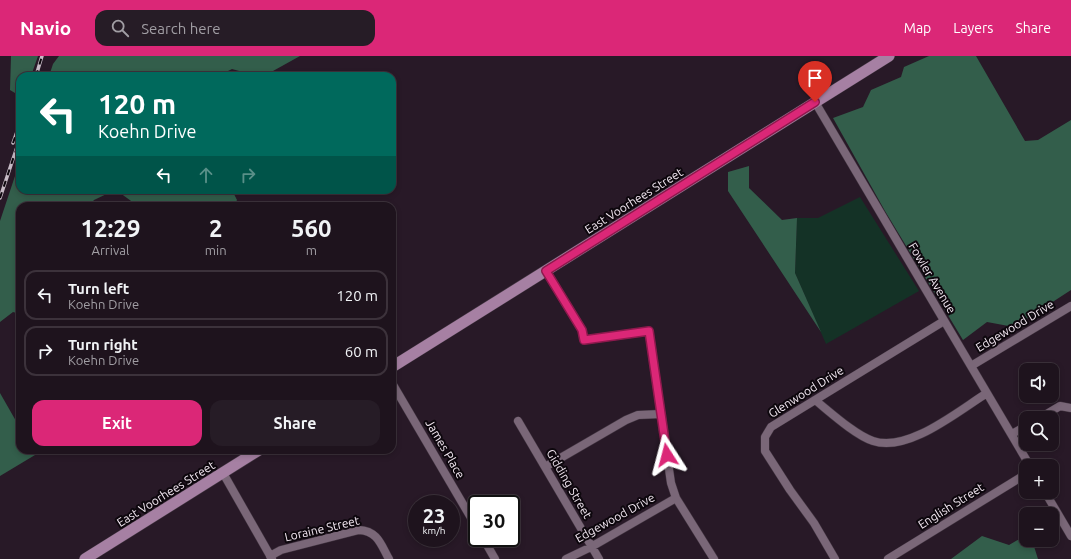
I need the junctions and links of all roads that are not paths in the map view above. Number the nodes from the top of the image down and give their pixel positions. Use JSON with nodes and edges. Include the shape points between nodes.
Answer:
{"nodes":[{"id":1,"x":889,"y":56,"type":"edge"},
{"id":2,"x":815,"y":102,"type":"junction"},
{"id":3,"x":546,"y":271,"type":"junction"},
{"id":4,"x":1071,"y":306,"type":"edge"},
{"id":5,"x":944,"y":321,"type":"junction"},
{"id":6,"x":396,"y":365,"type":"edge"},
{"id":7,"x":971,"y":366,"type":"junction"},
{"id":8,"x":396,"y":390,"type":"edge"},
{"id":9,"x":987,"y":393,"type":"junction"},
{"id":10,"x":815,"y":400,"type":"junction"},
{"id":11,"x":1071,"y":408,"type":"edge"},
{"id":12,"x":1052,"y":411,"type":"edge"},
{"id":13,"x":661,"y":414,"type":"junction"},
{"id":14,"x":518,"y":421,"type":"dead end"},
{"id":15,"x":1019,"y":430,"type":"edge"},
{"id":16,"x":1012,"y":434,"type":"junction"},
{"id":17,"x":253,"y":454,"type":"edge"},
{"id":18,"x":1026,"y":459,"type":"edge"},
{"id":19,"x":545,"y":467,"type":"junction"},
{"id":20,"x":222,"y":473,"type":"junction"},
{"id":21,"x":1019,"y":478,"type":"edge"},
{"id":22,"x":676,"y":498,"type":"junction"},
{"id":23,"x":1050,"y":499,"type":"edge"},
{"id":24,"x":468,"y":513,"type":"edge"},
{"id":25,"x":1071,"y":536,"type":"edge"},
{"id":26,"x":488,"y":547,"type":"edge"},
{"id":27,"x":591,"y":547,"type":"junction"},
{"id":28,"x":92,"y":557,"type":"edge"},
{"id":29,"x":271,"y":558,"type":"edge"},
{"id":30,"x":389,"y":559,"type":"edge"},
{"id":31,"x":495,"y":559,"type":"edge"},
{"id":32,"x":566,"y":559,"type":"edge"},
{"id":33,"x":598,"y":559,"type":"edge"},
{"id":34,"x":714,"y":559,"type":"edge"},
{"id":35,"x":835,"y":559,"type":"edge"},
{"id":36,"x":888,"y":559,"type":"edge"}],
"edges":[{"from":1,"to":2,"type":"main road","name":"East Voorhees Street"},
{"from":2,"to":3,"type":"main road","name":"East Voorhees Street"},
{"from":2,"to":5,"type":"street","name":"Fowler Avenue"},
{"from":3,"to":6,"type":"main road","name":"East Voorhees Street"},
{"from":3,"to":13,"type":"street","via":[[582,330],[584,340],[649,331]]},
{"from":4,"to":7,"type":"street","name":"Edgewood Drive"},
{"from":5,"to":7,"type":"street","name":"Fowler Avenue"},
{"from":5,"to":10,"type":"street","name":"Glenwood Drive"},
{"from":7,"to":9,"type":"street","name":"Fowler Avenue"},
{"from":8,"to":24,"type":"street","name":"James Place"},
{"from":9,"to":10,"type":"street","via":[[916,438],[896,444],[873,441],[851,428]]},
{"from":9,"to":16,"type":"street","name":"Fowler Avenue"},
{"from":10,"to":35,"type":"street","name":"Glenwood Drive","via":[[771,427],[765,437],[765,451],[814,522]]},
{"from":11,"to":12,"type":"street","via":[[1060,406]]},
{"from":13,"to":19,"type":"street","via":[[638,415],[626,420]]},
{"from":13,"to":22,"type":"street","via":[[671,483]]},
{"from":14,"to":19,"type":"street","name":"Gidding Street"},
{"from":15,"to":16,"type":"street"},
{"from":16,"to":18,"type":"street","name":"Fowler Avenue"},
{"from":17,"to":20,"type":"main road","name":"East Voorhees Street"},
{"from":19,"to":27,"type":"street","name":"Gidding Street"},
{"from":20,"to":28,"type":"main road","name":"East Voorhees Street"},
{"from":20,"to":29,"type":"street"},
{"from":21,"to":36,"type":"street","name":"English Street"},
{"from":22,"to":27,"type":"street","name":"Edgewood Drive"},
{"from":22,"to":34,"type":"street"},
{"from":23,"to":25,"type":"street"},
{"from":26,"to":31,"type":"street"},
{"from":27,"to":32,"type":"street","name":"Edgewood Drive"},
{"from":27,"to":33,"type":"street","name":"Gidding Street"},
{"from":29,"to":30,"type":"street","name":"Loraine Street","via":[[281,550],[359,530],[368,530],[376,535]]}]}
